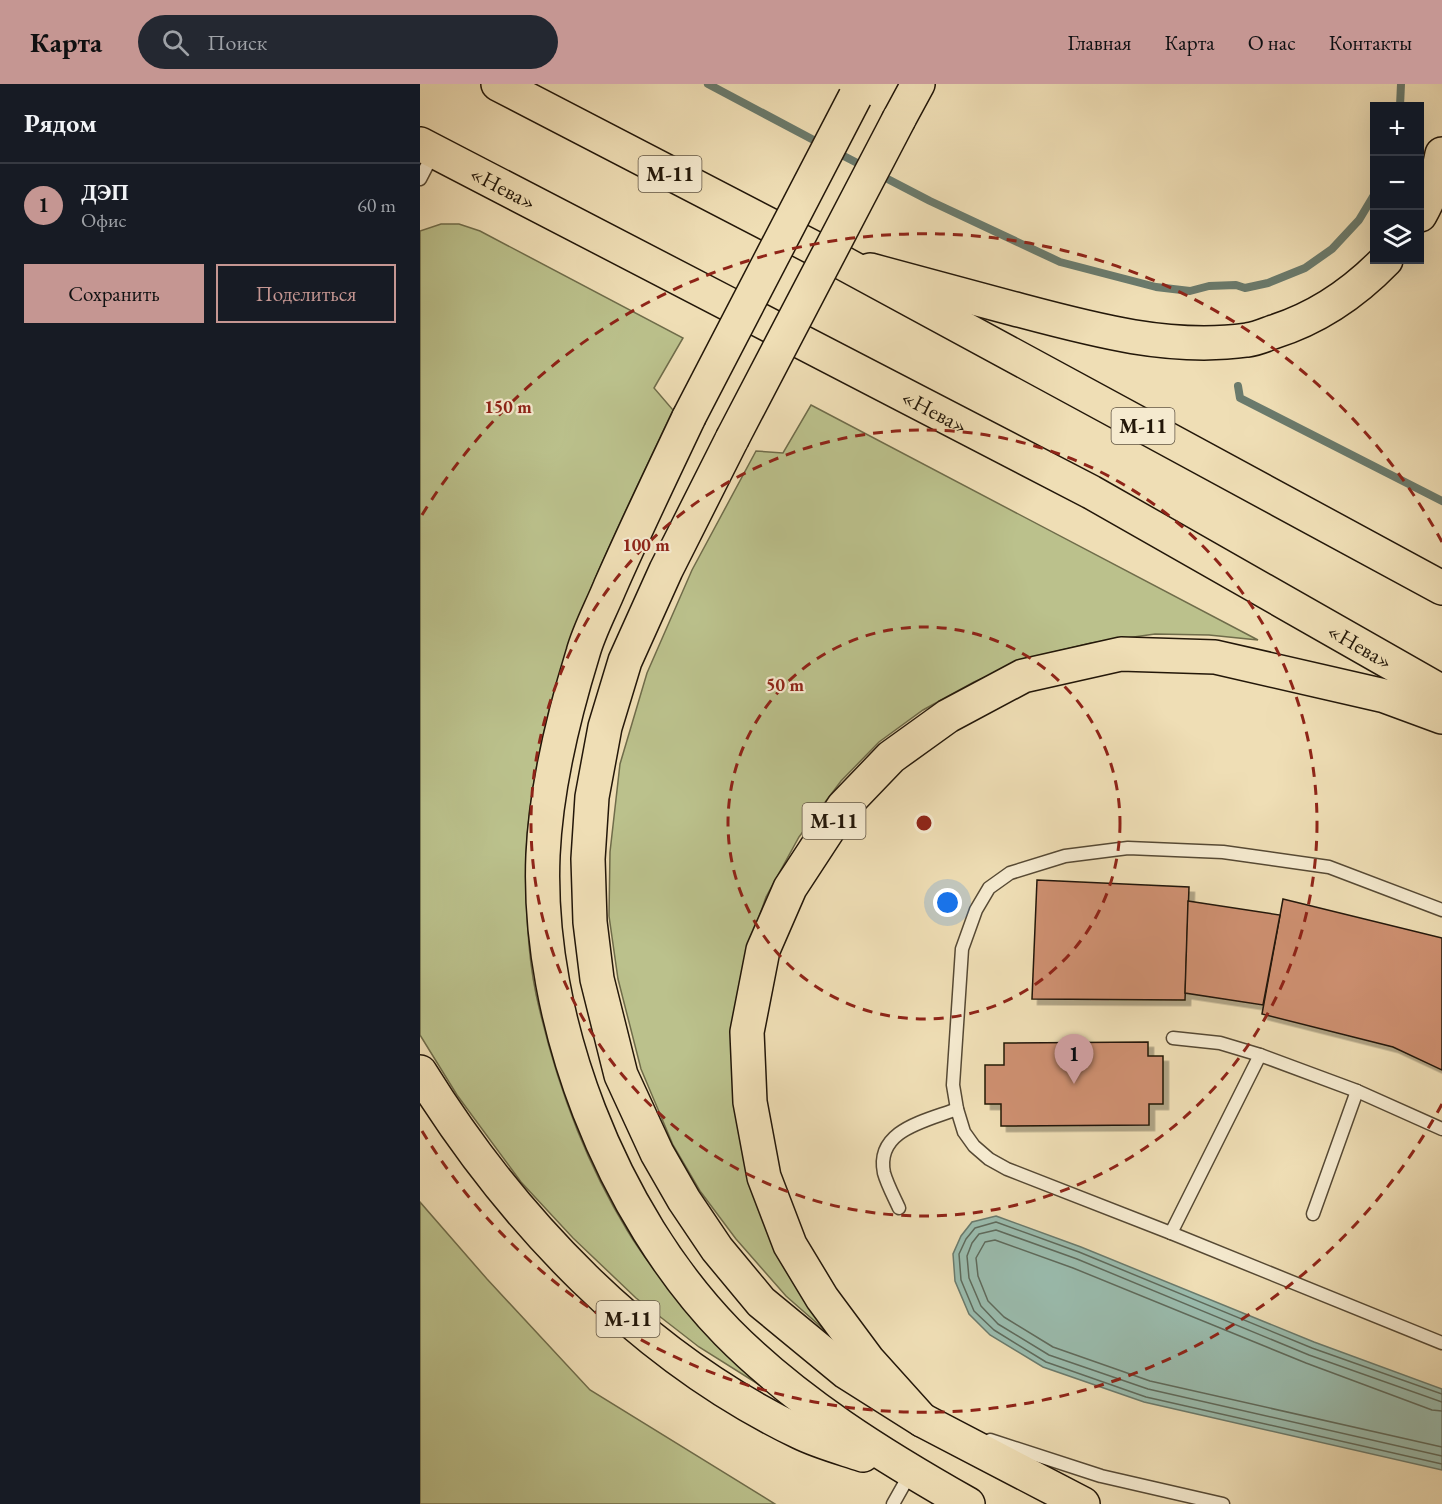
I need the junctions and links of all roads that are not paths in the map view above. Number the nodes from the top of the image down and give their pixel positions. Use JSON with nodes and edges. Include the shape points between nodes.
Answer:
{"nodes":[{"id":1,"x":498,"y":84,"type":"edge"},
{"id":2,"x":918,"y":84,"type":"edge"},
{"id":3,"x":858,"y":90,"type":"edge"},
{"id":4,"x":1442,"y":154,"type":"edge"},
{"id":5,"x":425,"y":158,"type":"edge"},
{"id":6,"x":1422,"y":210,"type":"edge"},
{"id":7,"x":843,"y":263,"type":"junction"},
{"id":8,"x":1382,"y":264,"type":"edge"},
{"id":9,"x":1442,"y":588,"type":"edge"},
{"id":10,"x":1442,"y":692,"type":"edge"},
{"id":11,"x":1442,"y":717,"type":"edge"},
{"id":12,"x":1442,"y":910,"type":"edge"},
{"id":13,"x":1173,"y":1038,"type":"dead end"},
{"id":14,"x":1260,"y":1054,"type":"junction"},
{"id":15,"x":420,"y":1072,"type":"edge"},
{"id":16,"x":1357,"y":1091,"type":"junction"},
{"id":17,"x":957,"y":1109,"type":"junction"},
{"id":18,"x":1442,"y":1129,"type":"edge"},
{"id":19,"x":899,"y":1208,"type":"dead end"},
{"id":20,"x":1313,"y":1214,"type":"dead end"},
{"id":21,"x":1171,"y":1233,"type":"junction"},
{"id":22,"x":1442,"y":1343,"type":"edge"},
{"id":23,"x":927,"y":1422,"type":"junction"},
{"id":24,"x":910,"y":1472,"type":"junction"},
{"id":25,"x":893,"y":1504,"type":"edge"},
{"id":26,"x":957,"y":1504,"type":"edge"},
{"id":27,"x":968,"y":1504,"type":"edge"},
{"id":28,"x":1083,"y":1504,"type":"edge"},
{"id":29,"x":1223,"y":1504,"type":"edge"}],
"edges":[{"from":1,"to":7,"type":"main road","number":"М-11"},
{"from":2,"to":23,"type":"main road","number":"М-11","bridge":true,"via":[[732,440],[625,661],[605,727],[592,797],[588,859],[597,979],[621,1075],[684,1200],[717,1249],[761,1302],[846,1372]]},
{"from":3,"to":24,"type":"main road","number":"М-11","bridge":true,"via":[[689,417],[584,649],[550,786],[543,856],[545,930],[553,988],[579,1088],[612,1168],[680,1277],[726,1331],[771,1373]]},
{"from":4,"to":6,"type":"main road"},
{"from":5,"to":10,"type":"main road","name":"«Нева»","via":[[1091,492]]},
{"from":7,"to":8,"type":"main road","number":"М-11","via":[[1059,321],[1156,341],[1210,343],[1249,340],[1298,325],[1338,303]]},
{"from":7,"to":9,"type":"main road","number":"М-11"},
{"from":11,"to":23,"type":"main road","number":"М-11","via":[[1385,696],[1215,657],[1121,654],[1023,676],[948,716],[891,757],[843,807],[790,888],[763,950],[747,1032],[750,1102],[765,1177],[790,1245],[822,1298],[868,1360]]},
{"from":12,"to":17,"type":"lane","via":[[1329,867],[1223,852],[1128,848],[1065,856],[1010,873],[989,888],[962,948],[953,1085]]},
{"from":13,"to":14,"type":"lane","via":[[1220,1043]]},
{"from":14,"to":16,"type":"lane"},
{"from":14,"to":21,"type":"lane"},
{"from":15,"to":24,"type":"main road","number":"М-11","via":[[506,1193],[561,1256],[636,1327],[726,1391],[800,1433]]},
{"from":16,"to":18,"type":"lane"},
{"from":16,"to":20,"type":"lane"},
{"from":17,"to":19,"type":"lane","via":[[890,1139],[885,1150],[884,1173]]},
{"from":17,"to":21,"type":"lane","via":[[964,1132],[989,1159]]},
{"from":21,"to":22,"type":"lane"},
{"from":23,"to":28,"type":"main road","number":"М-11"},
{"from":23,"to":29,"type":"lane","number":"М-11","via":[[1101,1476]]},
{"from":24,"to":25,"type":"lane"},
{"from":24,"to":26,"type":"lane"},
{"from":24,"to":27,"type":"main road","number":"М-11"}]}
